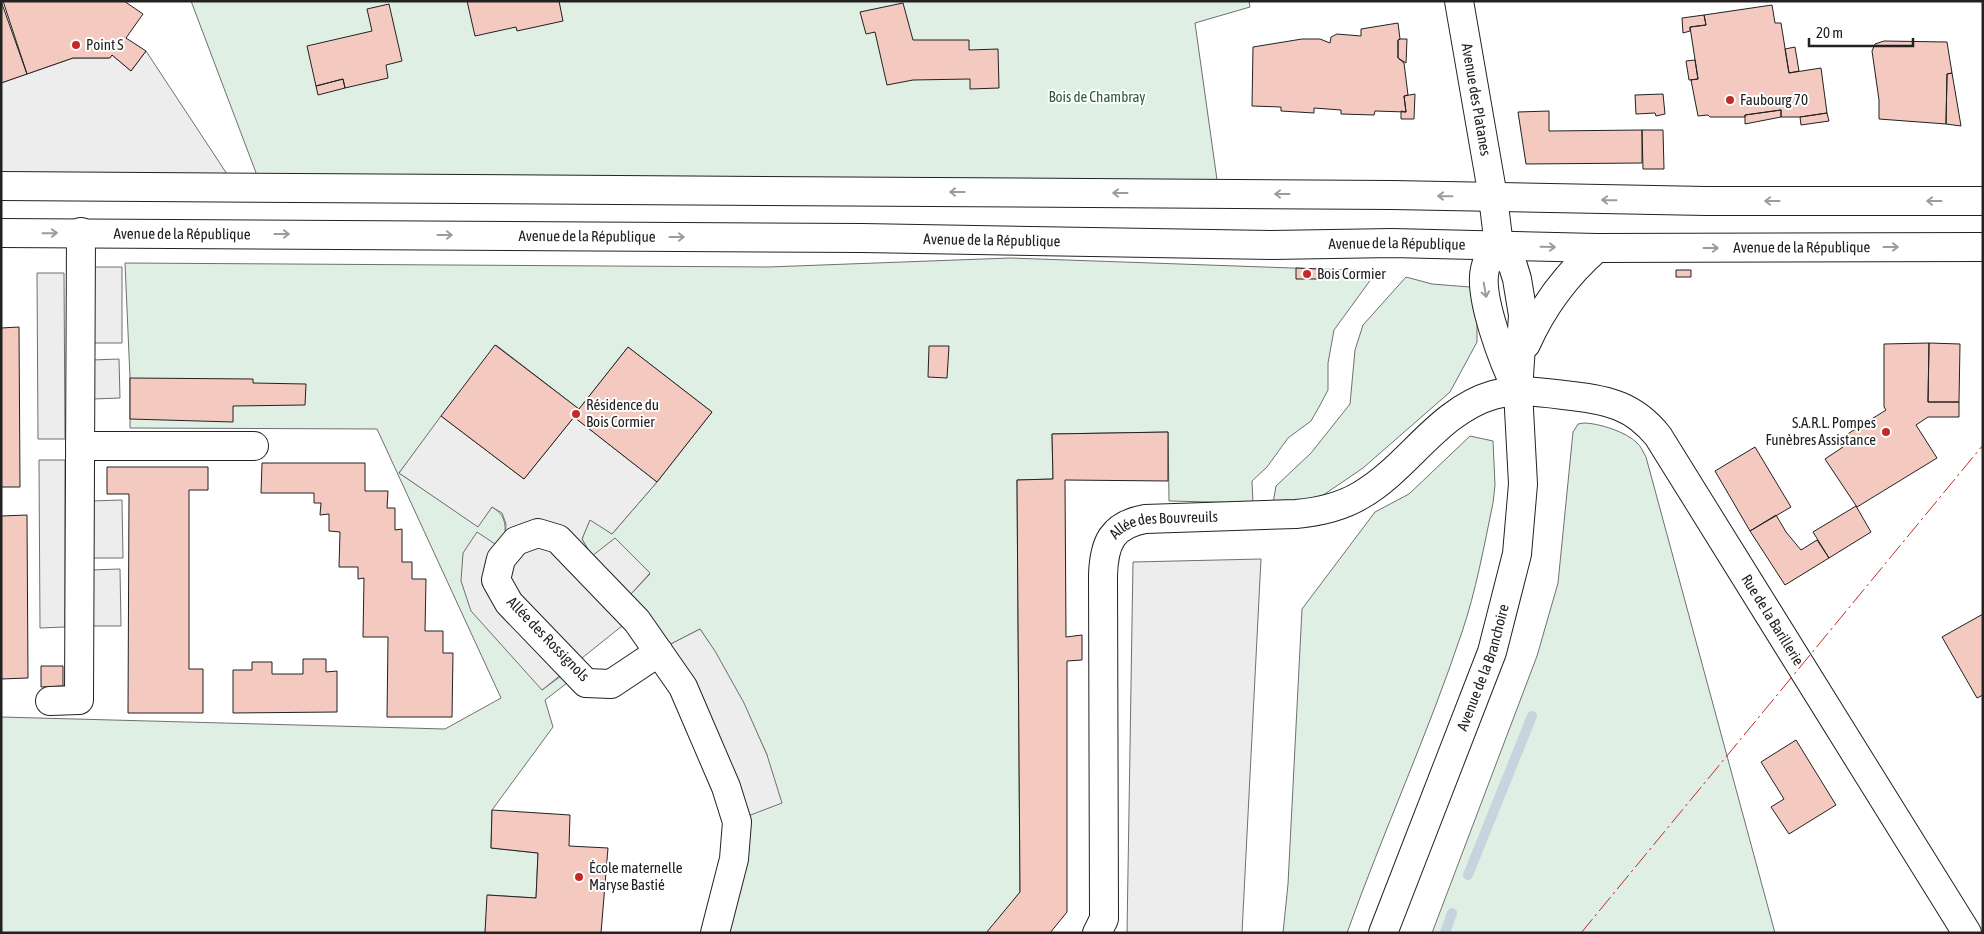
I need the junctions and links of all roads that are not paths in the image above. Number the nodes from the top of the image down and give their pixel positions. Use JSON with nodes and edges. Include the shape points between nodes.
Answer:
{"nodes":[{"id":1,"x":1459,"y":1,"type":"edge"},
{"id":2,"x":1,"y":186,"type":"edge"},
{"id":3,"x":1493,"y":197,"type":"junction"},
{"id":4,"x":1983,"y":201,"type":"edge"},
{"id":5,"x":81,"y":232,"type":"junction"},
{"id":6,"x":1,"y":233,"type":"edge"},
{"id":7,"x":1500,"y":246,"type":"junction"},
{"id":8,"x":1983,"y":247,"type":"edge"},
{"id":9,"x":1596,"y":248,"type":"junction"},
{"id":10,"x":1519,"y":379,"type":"junction"},
{"id":11,"x":80,"y":446,"type":"junction"},
{"id":12,"x":254,"y":446,"type":"dead end"},
{"id":13,"x":659,"y":652,"type":"junction"},
{"id":14,"x":50,"y":701,"type":"dead end"},
{"id":15,"x":715,"y":933,"type":"edge"},
{"id":16,"x":1097,"y":933,"type":"edge"},
{"id":17,"x":1383,"y":933,"type":"edge"},
{"id":18,"x":1967,"y":933,"type":"edge"}],
"edges":[{"from":1,"to":3,"type":"main road","name":"Avenue des Platanes"},
{"from":3,"to":2,"type":"main road","one_way":true},
{"from":4,"to":3,"type":"main road","one_way":true},
{"from":3,"to":7,"type":"main road","name":"Avenue des Platanes"},
{"from":6,"to":5,"type":"main road","name":"Avenue de la République","one_way":true},
{"from":5,"to":7,"type":"main road","name":"Avenue de la République","one_way":true},
{"from":5,"to":11,"type":"main road"},
{"from":7,"to":9,"type":"main road","name":"Avenue de la République","one_way":true},
{"from":7,"to":10,"type":"main road","via":[[1513,266],[1520,294],[1523,325]]},
{"from":9,"to":8,"type":"main road","name":"Avenue de la République","one_way":true},
{"from":9,"to":10,"type":"main road","via":[[1563,281],[1536,321],[1525,345]]},
{"from":10,"to":16,"type":"main road","name":"Allée des Bouvreuils","via":[[1494,395],[1471,404],[1437,429],[1370,489],[1339,506],[1296,514],[1144,519],[1125,524],[1116,531],[1106,550],[1103,575],[1104,919]]},
{"from":10,"to":17,"type":"main road","name":"Avenue de la Branchoire","via":[[1523,484],[1517,554],[1508,596],[1492,652]]},
{"from":10,"to":18,"type":"main road","name":"Rue de la Barillerie","via":[[1610,402],[1640,416],[1658,436]]},
{"from":11,"to":12,"type":"main road"},
{"from":11,"to":14,"type":"main road","via":[[79,700]]},
{"from":13,"to":13,"type":"main road","name":"Allée des Rossignols","via":[[637,622],[558,539],[538,533],[516,541],[500,559],[496,580],[509,603],[586,683],[611,684]]},
{"from":13,"to":15,"type":"main road","name":"Allée des Rossignols","via":[[682,687],[726,787],[737,822],[734,859]]}]}
